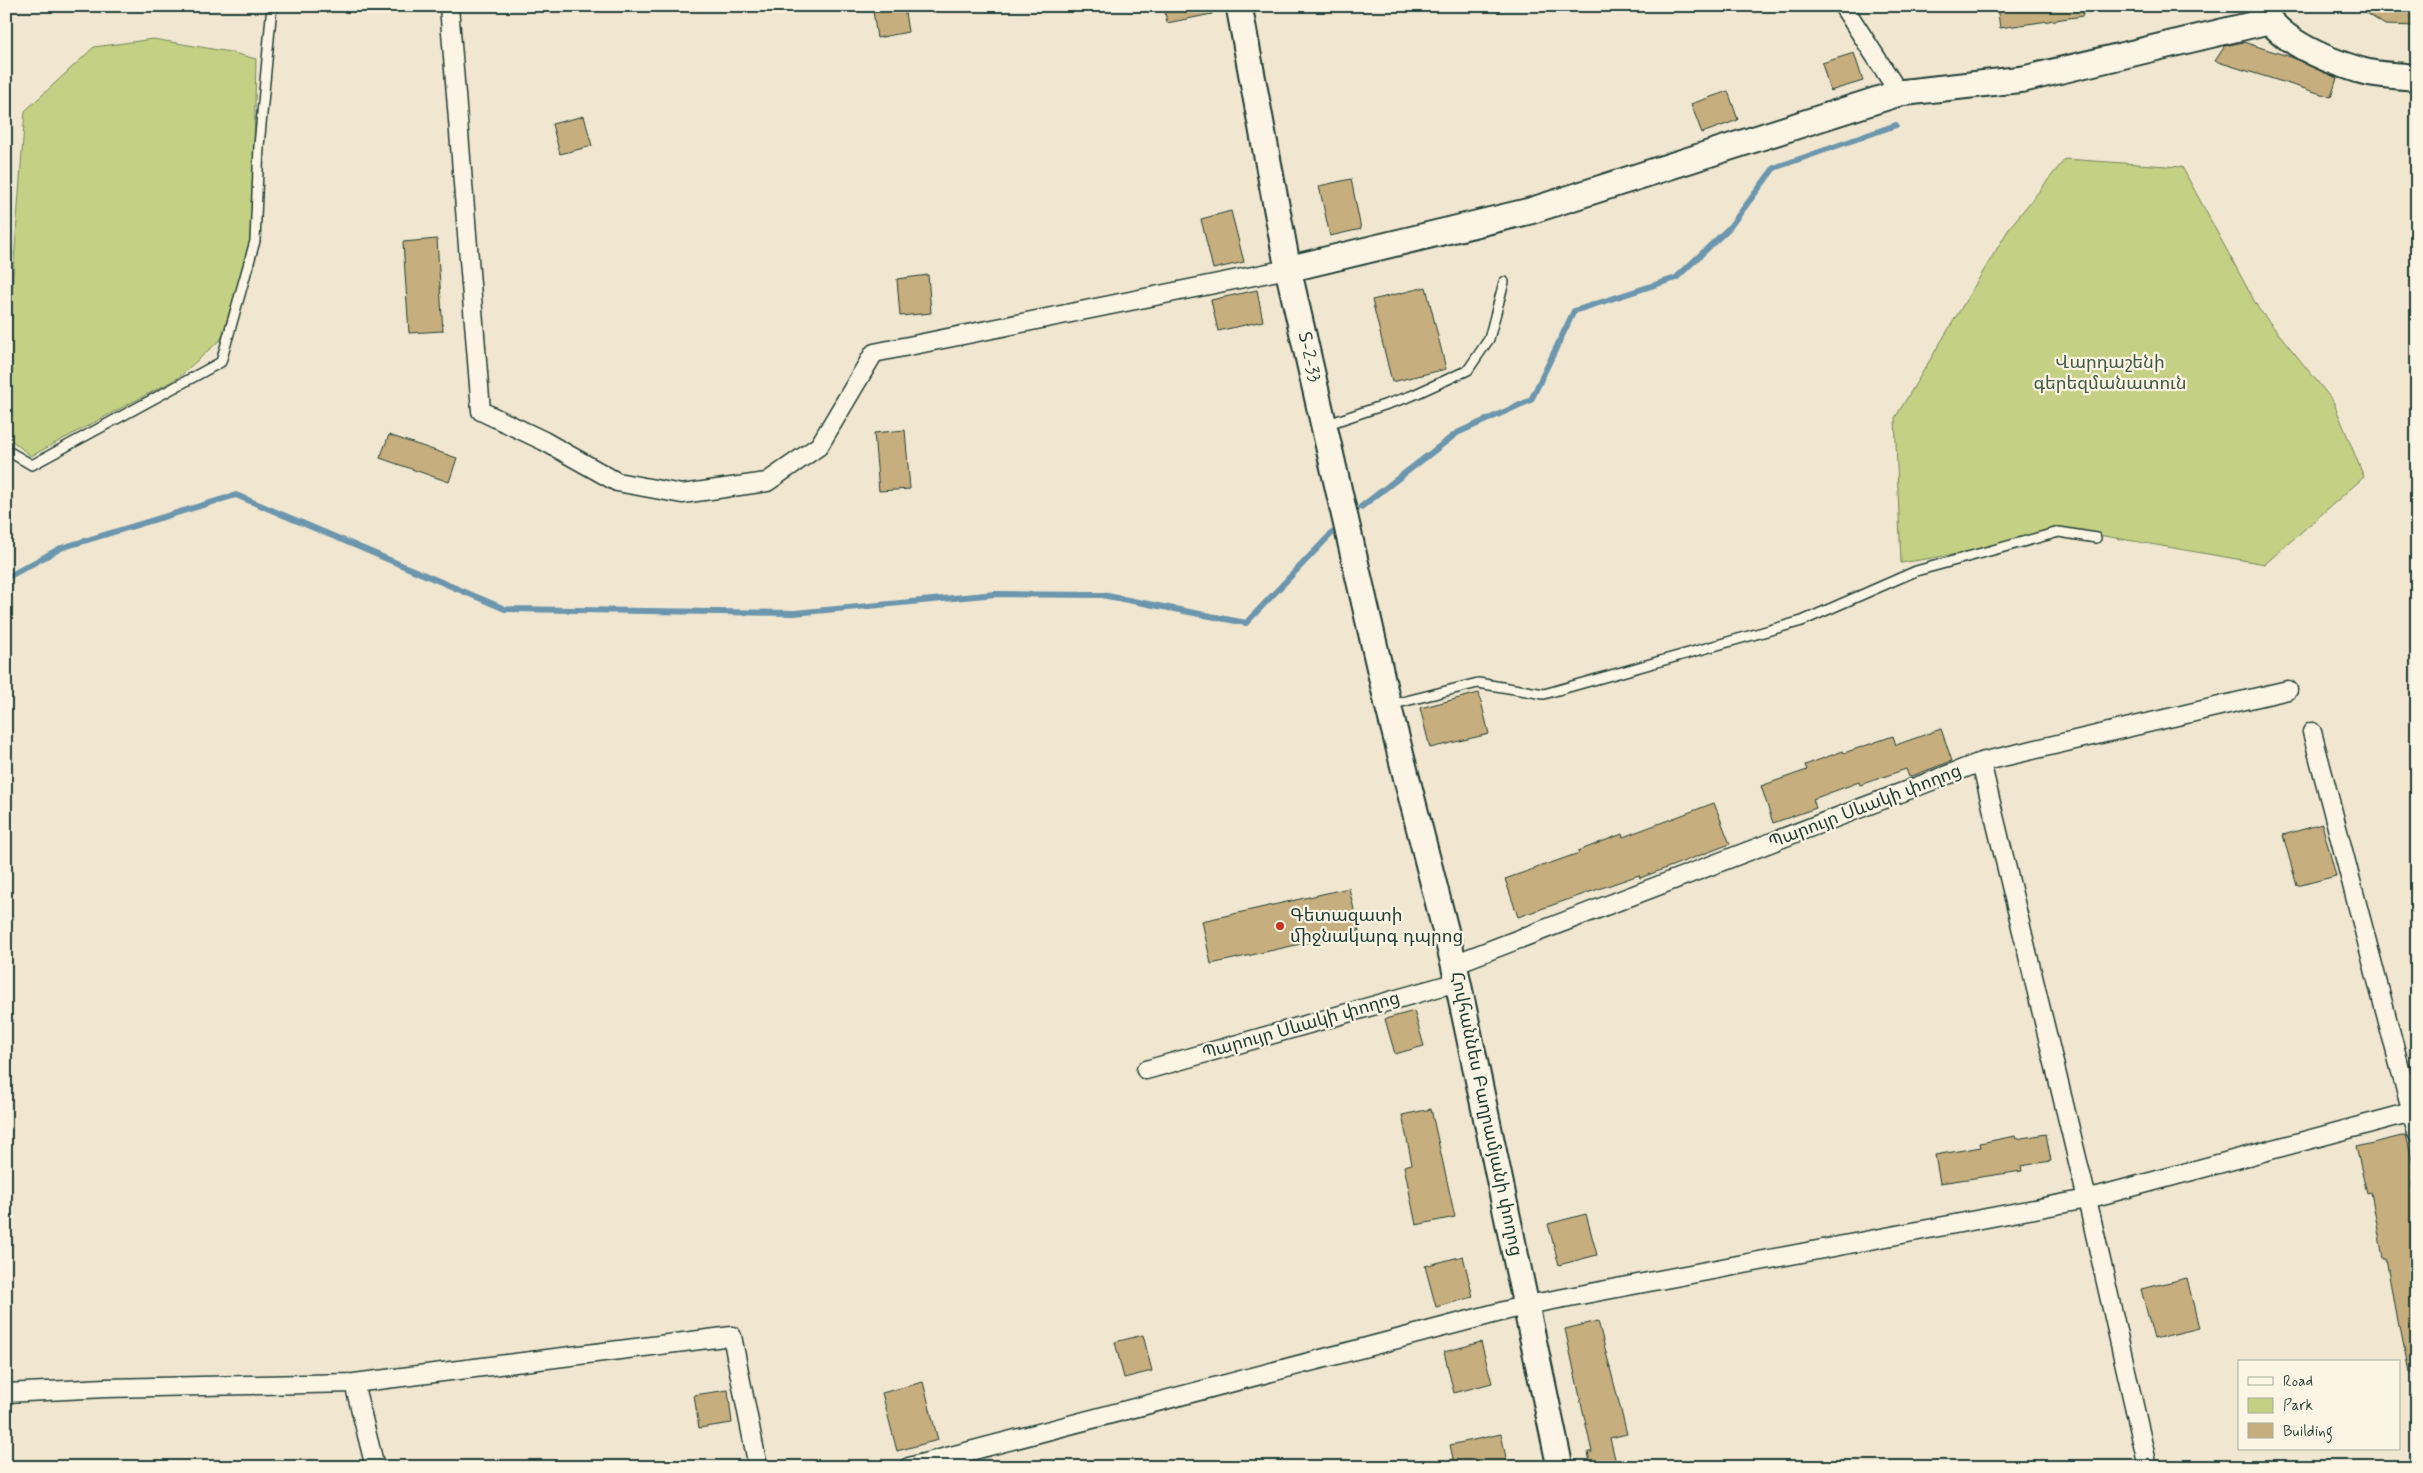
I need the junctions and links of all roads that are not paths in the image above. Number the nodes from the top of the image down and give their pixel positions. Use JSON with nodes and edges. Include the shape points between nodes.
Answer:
{"nodes":[{"id":1,"x":272,"y":6,"type":"edge"},
{"id":2,"x":449,"y":6,"type":"edge"},
{"id":3,"x":1239,"y":6,"type":"edge"},
{"id":4,"x":1843,"y":6,"type":"edge"},
{"id":5,"x":2264,"y":14,"type":"edge"},
{"id":6,"x":2417,"y":78,"type":"edge"},
{"id":7,"x":1899,"y":93,"type":"junction"},
{"id":8,"x":1288,"y":269,"type":"junction"},
{"id":9,"x":1504,"y":282,"type":"dead end"},
{"id":10,"x":1324,"y":425,"type":"junction"},
{"id":11,"x":6,"y":450,"type":"edge"},
{"id":12,"x":2096,"y":538,"type":"dead end"},
{"id":13,"x":2288,"y":690,"type":"dead end"},
{"id":14,"x":1388,"y":705,"type":"junction"},
{"id":15,"x":2312,"y":732,"type":"dead end"},
{"id":16,"x":1981,"y":762,"type":"junction"},
{"id":17,"x":1455,"y":973,"type":"junction"},
{"id":18,"x":1146,"y":1070,"type":"dead end"},
{"id":19,"x":2412,"y":1112,"type":"junction"},
{"id":20,"x":2417,"y":1133,"type":"edge"},
{"id":21,"x":2087,"y":1199,"type":"junction"},
{"id":22,"x":1527,"y":1305,"type":"junction"},
{"id":23,"x":354,"y":1384,"type":"junction"},
{"id":24,"x":6,"y":1393,"type":"edge"},
{"id":25,"x":375,"y":1467,"type":"edge"},
{"id":26,"x":758,"y":1467,"type":"edge"},
{"id":27,"x":909,"y":1467,"type":"edge"},
{"id":28,"x":1560,"y":1467,"type":"edge"},
{"id":29,"x":2148,"y":1467,"type":"edge"}],
"edges":[{"from":1,"to":11,"type":"lane","via":[[258,146],[256,241],[221,362],[32,465]]},
{"from":2,"to":8,"type":"street","via":[[481,411],[544,441],[617,482],[682,494],[767,482],[819,446],[874,353]]},
{"from":3,"to":8,"type":"street","name":"Տ-2-33","number":"Տ-2-33"},
{"from":4,"to":7,"type":"street"},
{"from":5,"to":6,"type":"street","via":[[2307,51],[2360,71]]},
{"from":5,"to":7,"type":"street","via":[[2024,78]]},
{"from":7,"to":8,"type":"street","via":[[1530,211]]},
{"from":8,"to":10,"type":"street","name":"Տ-2-33","number":"Տ-2-33"},
{"from":9,"to":10,"type":"lane","via":[[1489,339],[1468,370],[1412,396]]},
{"from":10,"to":14,"type":"street","name":"Տ-2-33","number":"Տ-2-33"},
{"from":12,"to":14,"type":"lane","via":[[2059,532],[1916,571],[1802,621],[1544,694],[1478,683]]},
{"from":13,"to":16,"type":"street","name":"Պարույր Սևակի փողոց"},
{"from":14,"to":17,"type":"street","name":"Հովհաննես Բաղրամյանի փողոց","number":"Տ-2-33"},
{"from":15,"to":19,"type":"street"},
{"from":16,"to":17,"type":"street","name":"Պարույր Սևակի փողոց"},
{"from":16,"to":21,"type":"street"},
{"from":17,"to":18,"type":"street","name":"Պարույր Սևակի փողոց"},
{"from":17,"to":22,"type":"street","name":"Հովհաննես Բաղրամյանի փողոց","number":"Տ-2-33"},
{"from":19,"to":20,"type":"street"},
{"from":19,"to":21,"type":"street"},
{"from":21,"to":22,"type":"street"},
{"from":21,"to":29,"type":"street"},
{"from":22,"to":27,"type":"street"},
{"from":22,"to":28,"type":"street","name":"Հովհաննես Բաղրամյանի փողոց","number":"Տ-2-33"},
{"from":23,"to":24,"type":"street"},
{"from":23,"to":25,"type":"street"},
{"from":23,"to":26,"type":"street","via":[[732,1336]]}]}
